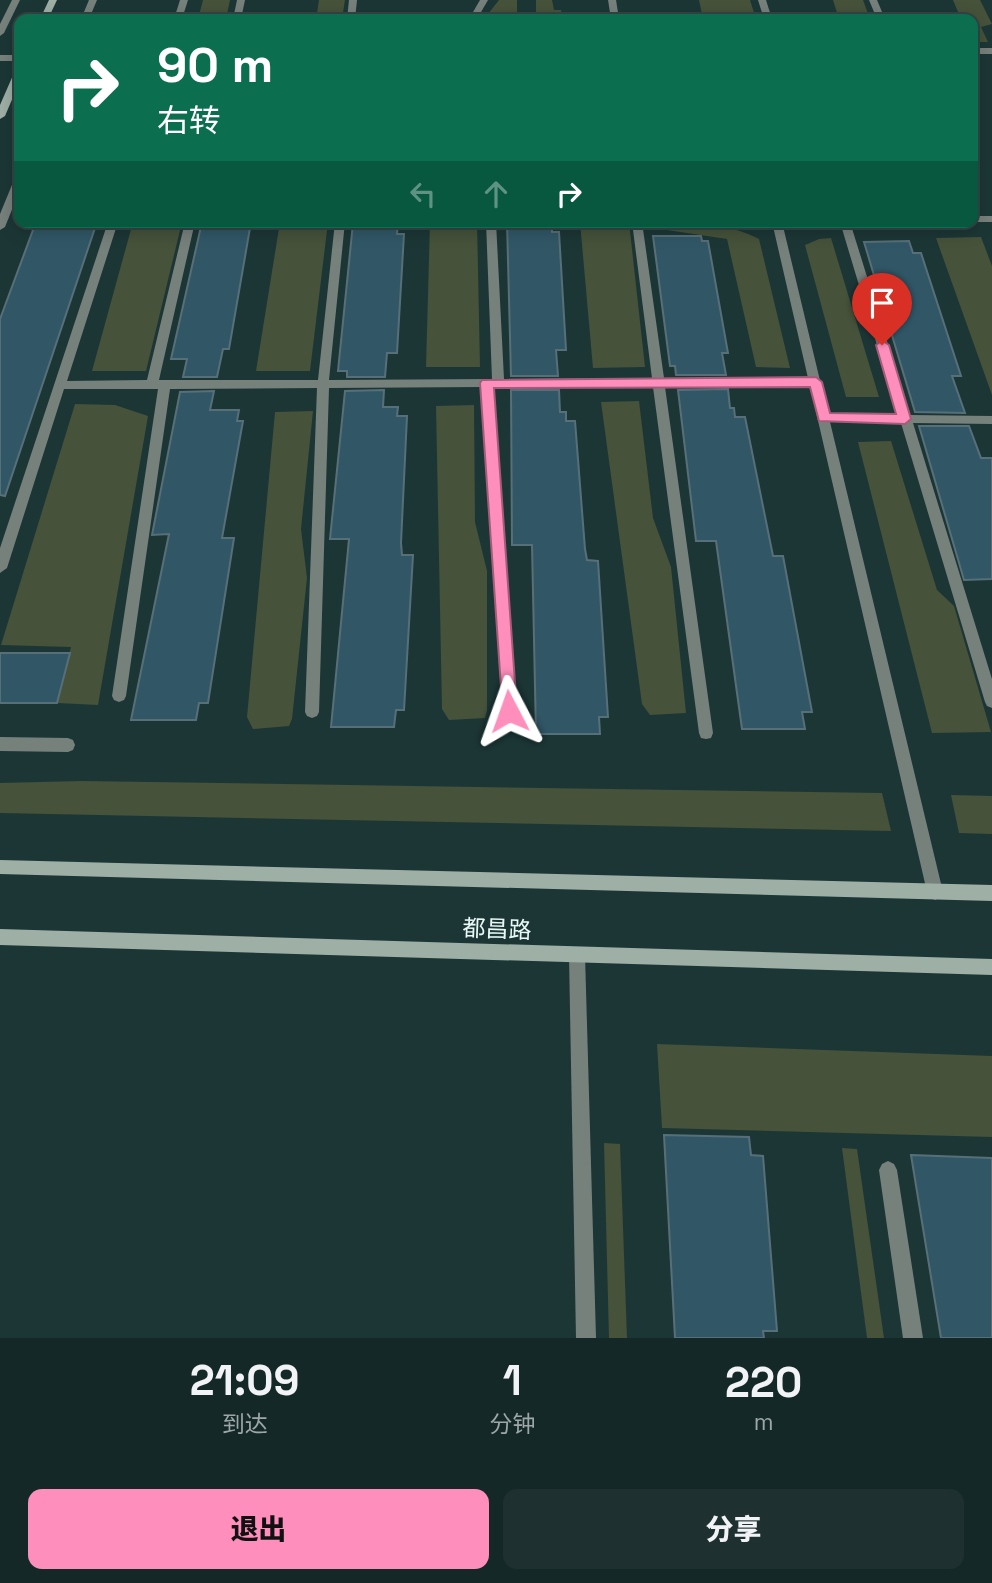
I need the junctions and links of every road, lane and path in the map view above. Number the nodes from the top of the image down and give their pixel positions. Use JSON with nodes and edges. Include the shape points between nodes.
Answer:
{"nodes":[{"id":1,"x":16,"y":0,"type":"edge"},
{"id":2,"x":0,"y":33,"type":"edge"},
{"id":3,"x":14,"y":85,"type":"edge"},
{"id":4,"x":0,"y":116,"type":"edge"},
{"id":5,"x":14,"y":192,"type":"edge"},
{"id":6,"x":0,"y":227,"type":"edge"},
{"id":7,"x":111,"y":228,"type":"edge"},
{"id":8,"x":189,"y":228,"type":"edge"},
{"id":9,"x":339,"y":228,"type":"edge"},
{"id":10,"x":491,"y":228,"type":"edge"},
{"id":11,"x":638,"y":228,"type":"edge"},
{"id":12,"x":778,"y":228,"type":"edge"},
{"id":13,"x":847,"y":228,"type":"edge"},
{"id":14,"x":657,"y":382,"type":"junction"},
{"id":15,"x":816,"y":382,"type":"junction"},
{"id":16,"x":493,"y":383,"type":"junction"},
{"id":17,"x":158,"y":384,"type":"junction"},
{"id":18,"x":323,"y":384,"type":"junction"},
{"id":19,"x":60,"y":385,"type":"junction"},
{"id":20,"x":824,"y":418,"type":"junction"},
{"id":21,"x":905,"y":419,"type":"junction"},
{"id":22,"x":992,"y":419,"type":"edge"},
{"id":23,"x":0,"y":568,"type":"edge"},
{"id":24,"x":119,"y":696,"type":"dead end"},
{"id":25,"x":992,"y":702,"type":"edge"},
{"id":26,"x":509,"y":711,"type":"dead end"},
{"id":27,"x":312,"y":712,"type":"dead end"},
{"id":28,"x":706,"y":733,"type":"dead end"},
{"id":29,"x":0,"y":744,"type":"edge"},
{"id":30,"x":68,"y":745,"type":"dead end"},
{"id":31,"x":0,"y":867,"type":"edge"},
{"id":32,"x":935,"y":892,"type":"junction"},
{"id":33,"x":992,"y":893,"type":"edge"},
{"id":34,"x":0,"y":937,"type":"edge"},
{"id":35,"x":577,"y":955,"type":"junction"},
{"id":36,"x":992,"y":967,"type":"edge"},
{"id":37,"x":888,"y":1170,"type":"dead end"},
{"id":38,"x":586,"y":1338,"type":"edge"},
{"id":39,"x":913,"y":1338,"type":"edge"}],
"edges":[{"from":1,"to":2,"type":"street"},
{"from":3,"to":4,"type":"main road"},
{"from":5,"to":6,"type":"street"},
{"from":7,"to":19,"type":"street"},
{"from":8,"to":17,"type":"street"},
{"from":9,"to":18,"type":"street"},
{"from":10,"to":16,"type":"street"},
{"from":11,"to":14,"type":"street"},
{"from":12,"to":15,"type":"street"},
{"from":13,"to":21,"type":"street"},
{"from":14,"to":15,"type":"street"},
{"from":14,"to":16,"type":"street"},
{"from":14,"to":28,"type":"street"},
{"from":15,"to":20,"type":"street"},
{"from":16,"to":18,"type":"street"},
{"from":16,"to":26,"type":"street"},
{"from":17,"to":18,"type":"street"},
{"from":17,"to":19,"type":"street"},
{"from":17,"to":24,"type":"street"},
{"from":18,"to":27,"type":"street"},
{"from":19,"to":23,"type":"street"},
{"from":20,"to":21,"type":"street"},
{"from":20,"to":32,"type":"street"},
{"from":21,"to":22,"type":"street"},
{"from":21,"to":25,"type":"street"},
{"from":29,"to":30,"type":"street"},
{"from":31,"to":32,"type":"main road"},
{"from":32,"to":33,"type":"main road"},
{"from":34,"to":35,"type":"main road","name":"都昌路"},
{"from":35,"to":36,"type":"main road","name":"都昌路"},
{"from":35,"to":38,"type":"street"},
{"from":37,"to":39,"type":"street"}]}
